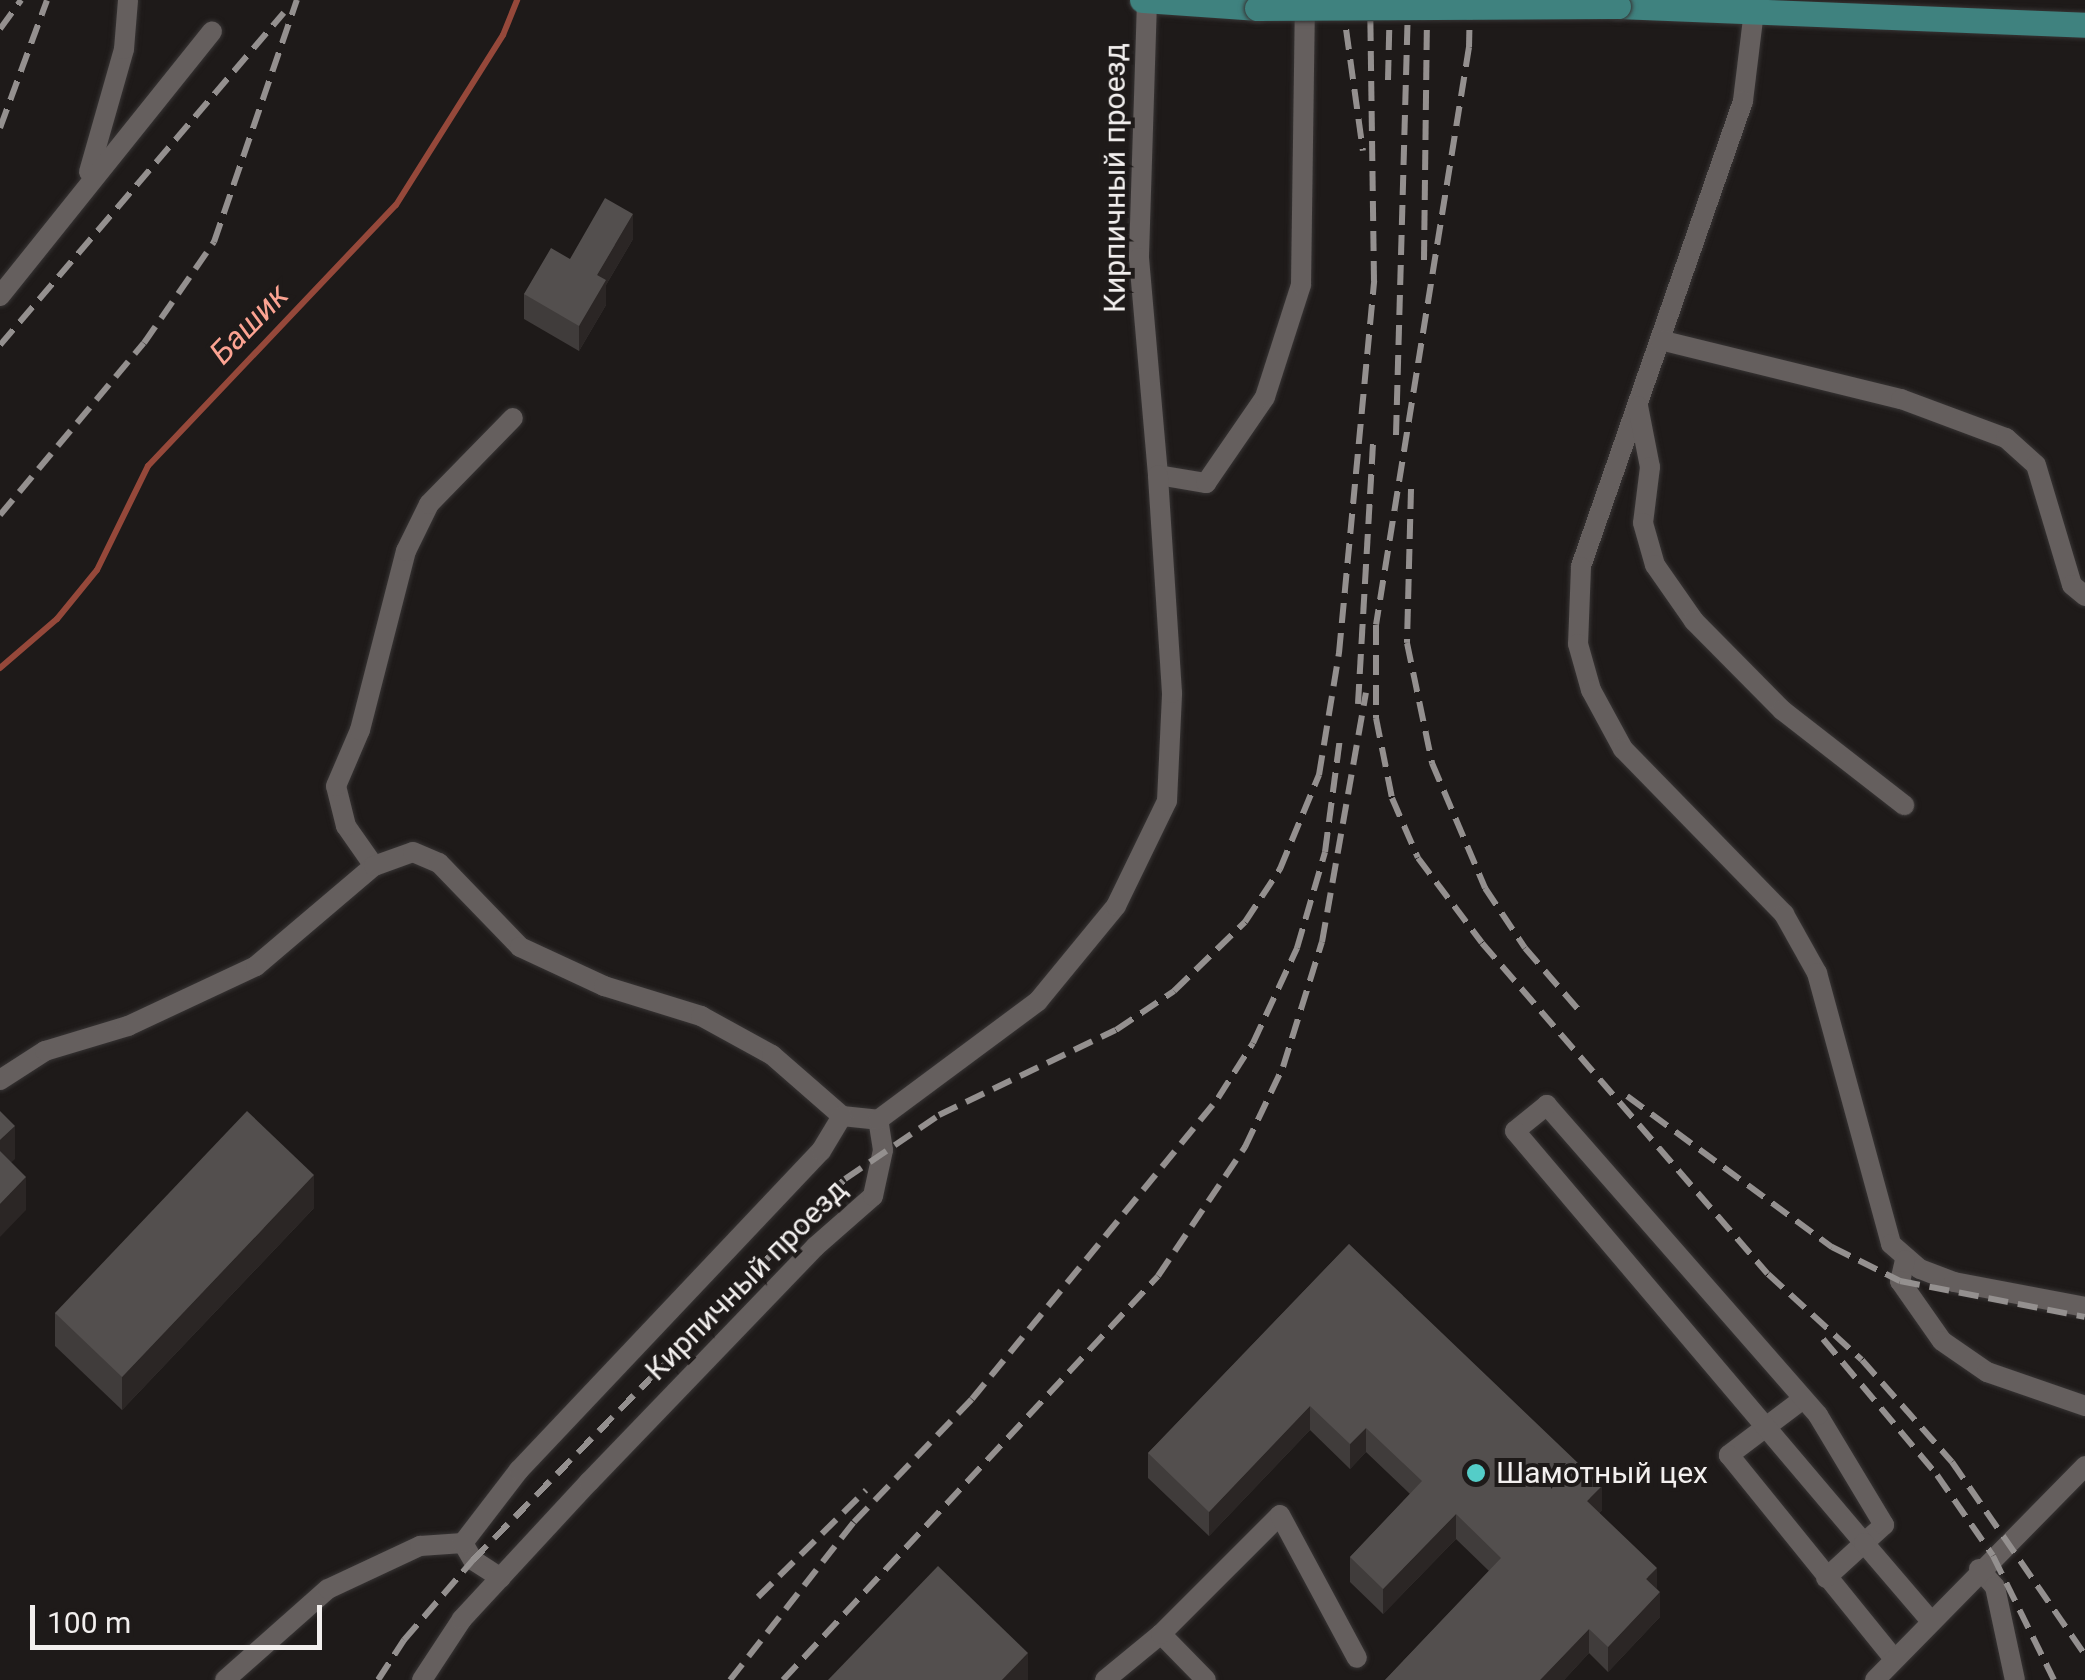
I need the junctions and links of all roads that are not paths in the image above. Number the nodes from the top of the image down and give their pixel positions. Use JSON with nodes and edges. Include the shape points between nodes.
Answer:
{"nodes":[{"id":1,"x":128,"y":0,"type":"edge"},
{"id":2,"x":1144,"y":0,"type":"edge"},
{"id":3,"x":1305,"y":0,"type":"edge"},
{"id":4,"x":1754,"y":12,"type":"junction"},
{"id":5,"x":2085,"y":25,"type":"edge"},
{"id":6,"x":212,"y":31,"type":"dead end"},
{"id":7,"x":74,"y":204,"type":"junction"},
{"id":8,"x":0,"y":296,"type":"edge"},
{"id":9,"x":1660,"y":340,"type":"junction"},
{"id":10,"x":1638,"y":404,"type":"junction"},
{"id":11,"x":513,"y":418,"type":"dead end"},
{"id":12,"x":1158,"y":475,"type":"junction"},
{"id":13,"x":2085,"y":596,"type":"edge"},
{"id":14,"x":1904,"y":805,"type":"dead end"},
{"id":15,"x":374,"y":866,"type":"junction"},
{"id":16,"x":0,"y":1080,"type":"edge"},
{"id":17,"x":842,"y":1116,"type":"junction"},
{"id":18,"x":878,"y":1120,"type":"junction"},
{"id":19,"x":1905,"y":1260,"type":"junction"},
{"id":20,"x":2085,"y":1307,"type":"edge"},
{"id":21,"x":1803,"y":1398,"type":"junction"},
{"id":22,"x":2085,"y":1406,"type":"edge"},
{"id":23,"x":1765,"y":1426,"type":"junction"},
{"id":24,"x":2085,"y":1466,"type":"edge"},
{"id":25,"x":464,"y":1543,"type":"junction"},
{"id":26,"x":1864,"y":1544,"type":"junction"},
{"id":27,"x":1979,"y":1568,"type":"junction"},
{"id":28,"x":501,"y":1578,"type":"junction"},
{"id":29,"x":1826,"y":1578,"type":"junction"},
{"id":30,"x":1930,"y":1620,"type":"junction"},
{"id":31,"x":1161,"y":1634,"type":"junction"},
{"id":32,"x":1358,"y":1658,"type":"dead end"},
{"id":33,"x":1894,"y":1659,"type":"junction"},
{"id":34,"x":224,"y":1680,"type":"edge"},
{"id":35,"x":422,"y":1680,"type":"edge"},
{"id":36,"x":1104,"y":1680,"type":"edge"},
{"id":37,"x":1206,"y":1680,"type":"edge"},
{"id":38,"x":1875,"y":1680,"type":"edge"},
{"id":39,"x":2015,"y":1680,"type":"edge"}],
"edges":[{"from":1,"to":7,"type":"street","via":[[101,147]]},
{"from":2,"to":4,"type":"main road","bridge":true,"via":[[1257,8]]},
{"from":2,"to":12,"type":"street","name":"Кирпичный проезд","via":[[1139,258]]},
{"from":3,"to":12,"type":"street","via":[[1301,285],[1265,396],[1206,484]]},
{"from":4,"to":5,"type":"main road"},
{"from":4,"to":9,"type":"street","via":[[1742,101]]},
{"from":6,"to":7,"type":"street"},
{"from":7,"to":8,"type":"street"},
{"from":9,"to":10,"type":"street"},
{"from":9,"to":13,"type":"street","via":[[1901,399],[2006,438],[2036,465],[2072,585]]},
{"from":10,"to":14,"type":"street","via":[[1650,467],[1644,523],[1656,565],[1694,621],[1782,710]]},
{"from":10,"to":19,"type":"street","via":[[1581,567],[1578,644],[1592,690],[1624,749],[1784,914],[1817,974],[1879,1205],[1891,1244]]},
{"from":11,"to":15,"type":"street","via":[[429,504],[406,550],[360,730],[336,786],[346,826]]},
{"from":12,"to":18,"type":"street","name":"Кирпичный проезд","via":[[1172,693],[1167,801],[1116,906],[1038,1001]]},
{"from":15,"to":16,"type":"street","via":[[256,966],[128,1026],[45,1051]]},
{"from":15,"to":17,"type":"street","via":[[413,852],[439,864],[520,946],[604,986],[701,1016],[772,1055]]},
{"from":17,"to":18,"type":"street"},
{"from":17,"to":25,"type":"street","via":[[821,1151],[519,1470]]},
{"from":18,"to":28,"type":"street","name":"Кирпичный проезд","via":[[883,1150],[873,1196],[815,1247]]},
{"from":19,"to":20,"type":"street","via":[[1954,1282]]},
{"from":19,"to":22,"type":"street","via":[[1900,1280],[1942,1341],[1986,1372]]},
{"from":21,"to":23,"type":"street"},
{"from":21,"to":23,"type":"street","via":[[1548,1105],[1515,1131]]},
{"from":21,"to":26,"type":"street","via":[[1884,1525]]},
{"from":23,"to":26,"type":"street"},
{"from":23,"to":29,"type":"street","via":[[1730,1456]]},
{"from":24,"to":27,"type":"street"},
{"from":25,"to":28,"type":"street","via":[[473,1560]]},
{"from":25,"to":34,"type":"street","via":[[420,1546],[328,1588]]},
{"from":26,"to":29,"type":"street"},
{"from":26,"to":30,"type":"street"},
{"from":27,"to":30,"type":"street"},
{"from":27,"to":39,"type":"street","via":[[1995,1587]]},
{"from":28,"to":35,"type":"street","name":"Кирпичный проезд","via":[[462,1619]]},
{"from":29,"to":33,"type":"street"},
{"from":30,"to":33,"type":"street"},
{"from":31,"to":32,"type":"street","via":[[1280,1515]]},
{"from":31,"to":36,"type":"street"},
{"from":31,"to":37,"type":"street"},
{"from":33,"to":38,"type":"street"}]}
